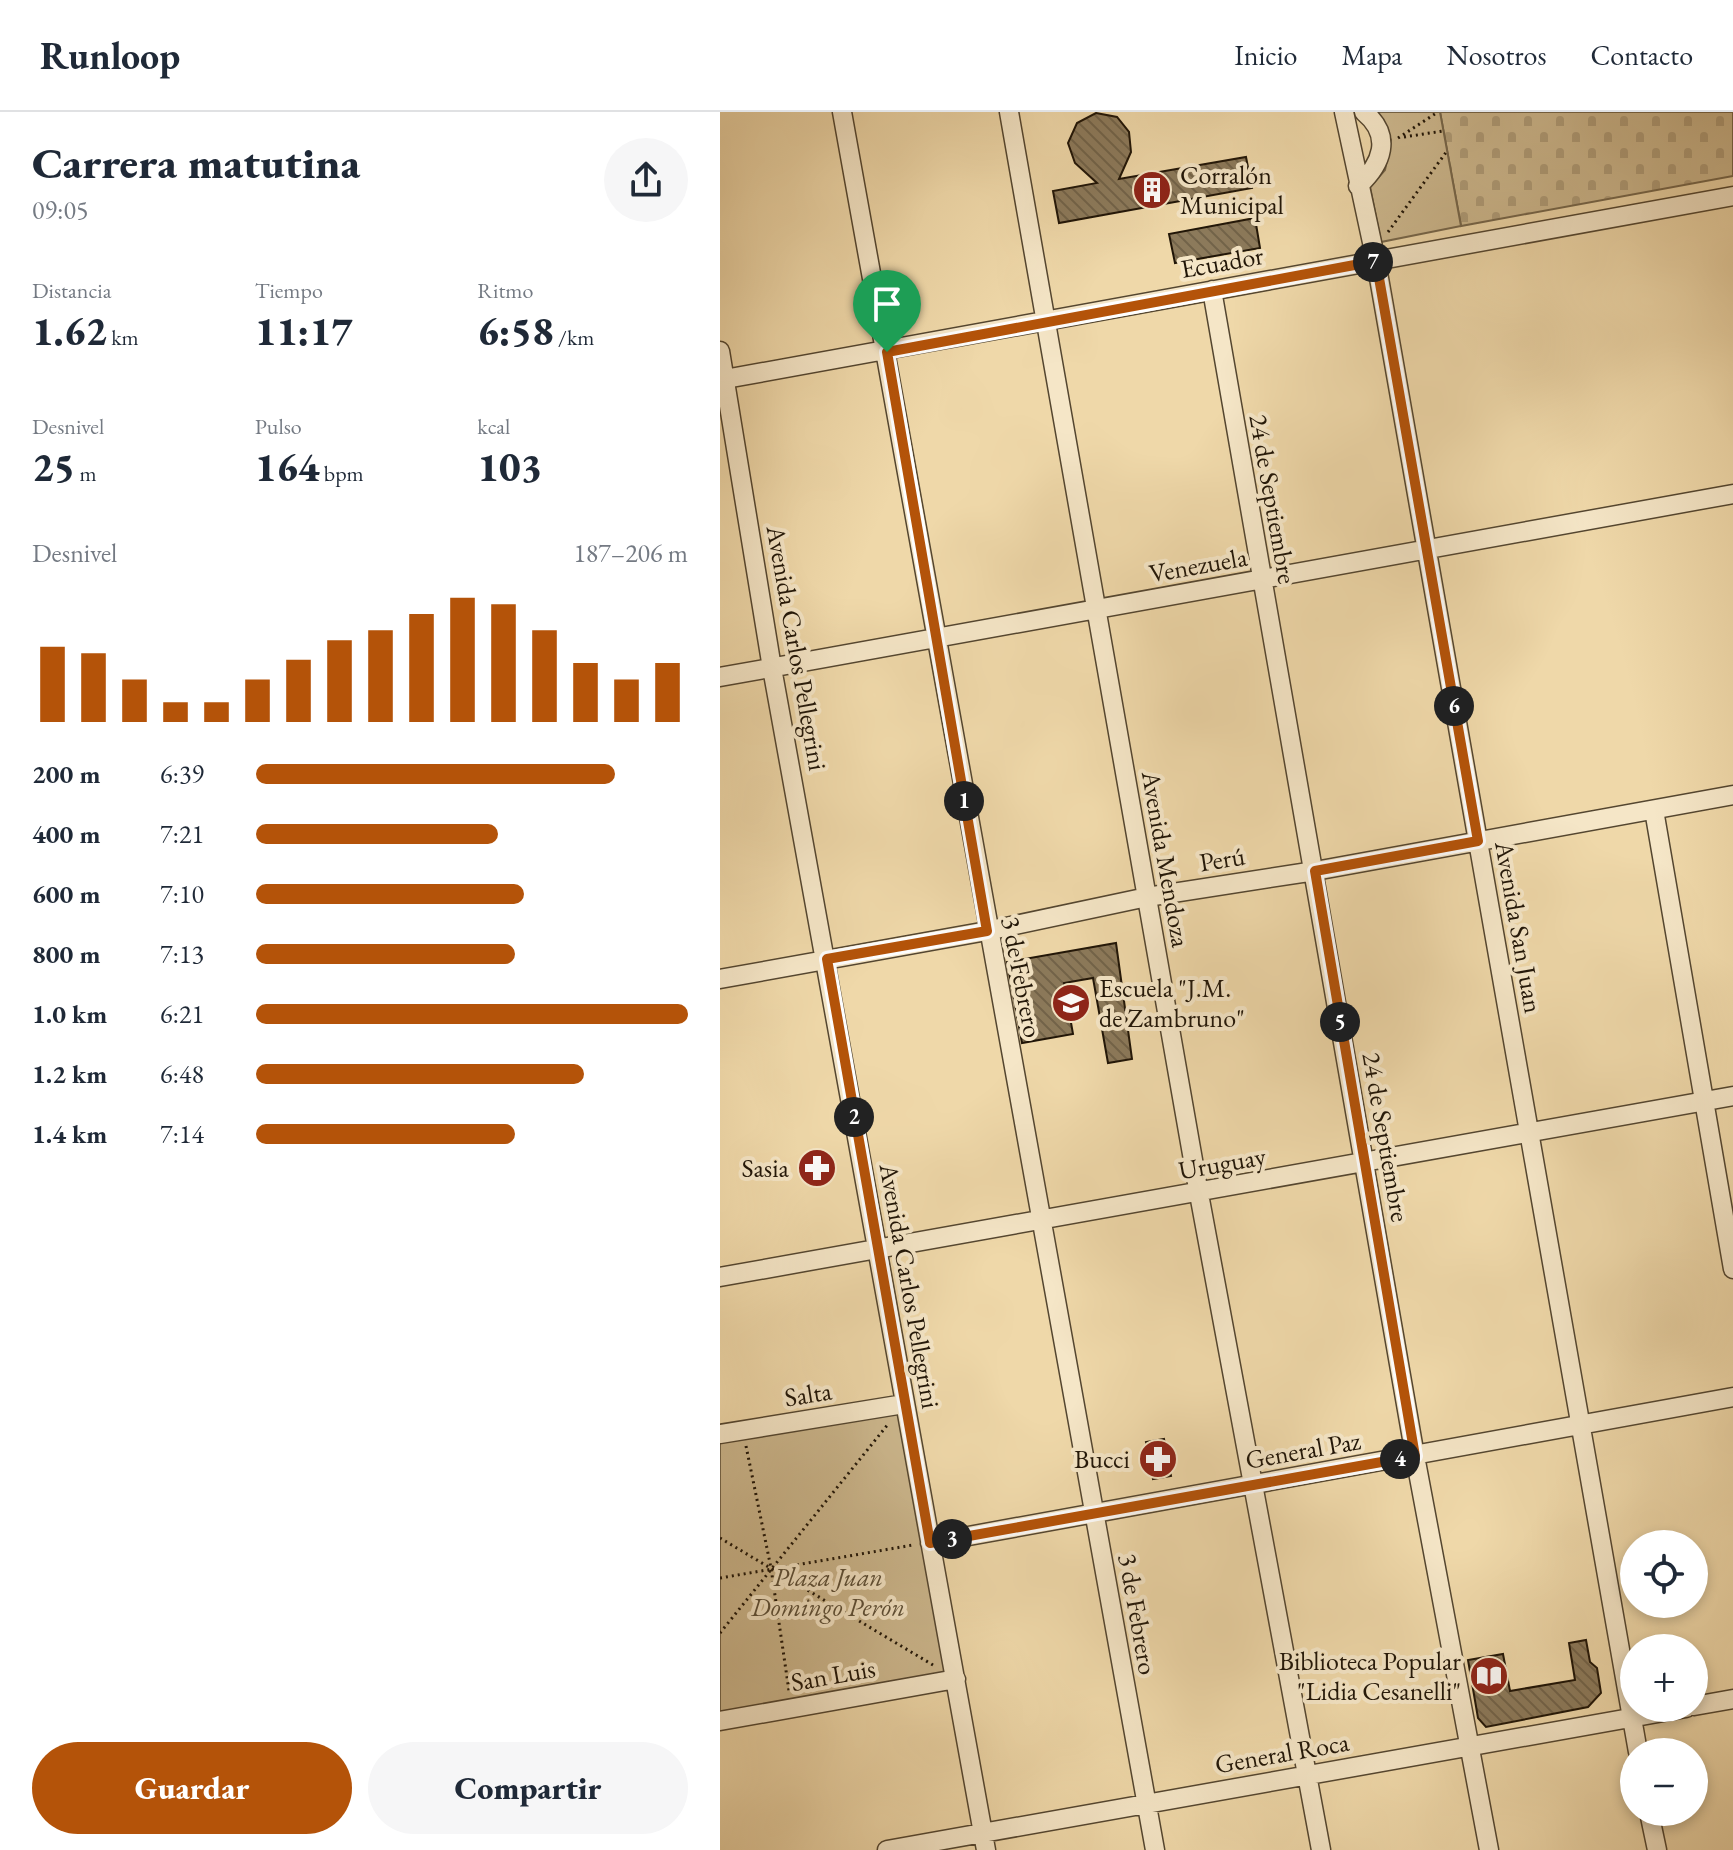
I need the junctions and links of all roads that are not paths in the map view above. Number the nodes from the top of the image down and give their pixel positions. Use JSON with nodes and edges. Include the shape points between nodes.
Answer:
{"nodes":[{"id":1,"x":842,"y":112,"type":"edge"},
{"id":2,"x":1009,"y":112,"type":"edge"},
{"id":3,"x":1344,"y":112,"type":"edge"},
{"id":4,"x":1364,"y":112,"type":"edge"},
{"id":5,"x":1358,"y":186,"type":"junction"},
{"id":6,"x":1733,"y":199,"type":"edge"},
{"id":7,"x":1376,"y":261,"type":"junction"},
{"id":8,"x":1212,"y":290,"type":"junction"},
{"id":9,"x":1047,"y":321,"type":"junction"},
{"id":10,"x":720,"y":351,"type":"edge"},
{"id":11,"x":887,"y":352,"type":"junction"},
{"id":12,"x":723,"y":379,"type":"edge"},
{"id":13,"x":1733,"y":494,"type":"edge"},
{"id":14,"x":1426,"y":549,"type":"junction"},
{"id":15,"x":1260,"y":580,"type":"junction"},
{"id":16,"x":1096,"y":610,"type":"junction"},
{"id":17,"x":936,"y":639,"type":"junction"},
{"id":18,"x":772,"y":668,"type":"junction"},
{"id":19,"x":720,"y":677,"type":"edge"},
{"id":20,"x":1733,"y":795,"type":"edge"},
{"id":21,"x":1654,"y":810,"type":"junction"},
{"id":22,"x":1478,"y":841,"type":"junction"},
{"id":23,"x":1315,"y":871,"type":"junction"},
{"id":24,"x":1147,"y":897,"type":"junction"},
{"id":25,"x":987,"y":931,"type":"junction"},
{"id":26,"x":827,"y":959,"type":"junction"},
{"id":27,"x":720,"y":979,"type":"edge"},
{"id":28,"x":1733,"y":1096,"type":"edge"},
{"id":29,"x":1704,"y":1101,"type":"junction"},
{"id":30,"x":1528,"y":1133,"type":"junction"},
{"id":31,"x":1364,"y":1164,"type":"junction"},
{"id":32,"x":1199,"y":1194,"type":"junction"},
{"id":33,"x":1042,"y":1221,"type":"junction"},
{"id":34,"x":877,"y":1248,"type":"junction"},
{"id":35,"x":1733,"y":1269,"type":"edge"},
{"id":36,"x":720,"y":1277,"type":"edge"},
{"id":37,"x":1733,"y":1397,"type":"edge"},
{"id":38,"x":904,"y":1404,"type":"junction"},
{"id":39,"x":1579,"y":1425,"type":"junction"},
{"id":40,"x":720,"y":1434,"type":"edge"},
{"id":41,"x":1415,"y":1456,"type":"junction"},
{"id":42,"x":1252,"y":1486,"type":"junction"},
{"id":43,"x":1094,"y":1515,"type":"junction"},
{"id":44,"x":930,"y":1543,"type":"junction"},
{"id":45,"x":1620,"y":1656,"type":"edge"},
{"id":46,"x":956,"y":1679,"type":"junction"},
{"id":47,"x":1733,"y":1699,"type":"edge"},
{"id":48,"x":1708,"y":1703,"type":"edge"},
{"id":49,"x":1620,"y":1720,"type":"edge"},
{"id":50,"x":720,"y":1721,"type":"edge"},
{"id":51,"x":1470,"y":1746,"type":"junction"},
{"id":52,"x":1306,"y":1775,"type":"junction"},
{"id":53,"x":1147,"y":1804,"type":"junction"},
{"id":54,"x":1652,"y":1826,"type":"edge"},
{"id":55,"x":984,"y":1842,"type":"edge"},
{"id":56,"x":887,"y":1850,"type":"edge"},
{"id":57,"x":1155,"y":1850,"type":"edge"},
{"id":58,"x":1321,"y":1850,"type":"edge"},
{"id":59,"x":1489,"y":1850,"type":"edge"},
{"id":60,"x":1657,"y":1850,"type":"edge"}],
"edges":[{"from":1,"to":11,"type":"street","name":"3 de Febrero"},
{"from":2,"to":9,"type":"street","name":"Avenida Mendoza"},
{"from":3,"to":5,"type":"street","name":"Avenida San Juan"},
{"from":4,"to":5,"type":"street","via":[[1392,140]]},
{"from":5,"to":7,"type":"street","name":"Avenida San Juan"},
{"from":6,"to":7,"type":"street","name":"Ecuador"},
{"from":7,"to":8,"type":"street","name":"Ecuador"},
{"from":7,"to":14,"type":"street","name":"Avenida San Juan"},
{"from":8,"to":9,"type":"street","name":"Ecuador"},
{"from":8,"to":15,"type":"street","name":"24 de Septiembre"},
{"from":9,"to":11,"type":"street","name":"Ecuador"},
{"from":9,"to":16,"type":"street","name":"Avenida Mendoza"},
{"from":10,"to":12,"type":"street","name":"Avenida Carlos Pellegrini"},
{"from":11,"to":12,"type":"street","name":"Ecuador"},
{"from":11,"to":17,"type":"street","name":"3 de Febrero"},
{"from":12,"to":18,"type":"street","name":"Avenida Carlos Pellegrini"},
{"from":13,"to":14,"type":"street","name":"Venezuela"},
{"from":14,"to":15,"type":"street","name":"Venezuela"},
{"from":14,"to":22,"type":"street","name":"Avenida San Juan"},
{"from":15,"to":16,"type":"street","name":"Venezuela"},
{"from":15,"to":23,"type":"street","name":"24 de Septiembre"},
{"from":16,"to":17,"type":"street","name":"Venezuela"},
{"from":16,"to":24,"type":"street","name":"Avenida Mendoza"},
{"from":17,"to":18,"type":"street","name":"Venezuela"},
{"from":17,"to":25,"type":"street","name":"3 de Febrero"},
{"from":18,"to":19,"type":"street","name":"Venezuela"},
{"from":18,"to":26,"type":"street","name":"Avenida Carlos Pellegrini"},
{"from":20,"to":21,"type":"street","name":"Perú"},
{"from":21,"to":22,"type":"street","name":"Perú"},
{"from":21,"to":29,"type":"street"},
{"from":22,"to":23,"type":"street","name":"Perú"},
{"from":22,"to":30,"type":"street","name":"Avenida San Juan"},
{"from":23,"to":24,"type":"street","name":"Perú"},
{"from":23,"to":31,"type":"street","name":"24 de Septiembre"},
{"from":24,"to":25,"type":"street","name":"Perú"},
{"from":24,"to":32,"type":"street","name":"Avenida Mendoza"},
{"from":25,"to":26,"type":"street","name":"Perú"},
{"from":25,"to":33,"type":"street","name":"3 de Febrero"},
{"from":26,"to":27,"type":"street","name":"Perú"},
{"from":26,"to":34,"type":"street","name":"Avenida Carlos Pellegrini"},
{"from":28,"to":29,"type":"street","name":"Uruguay"},
{"from":29,"to":30,"type":"street","name":"Uruguay"},
{"from":29,"to":35,"type":"street"},
{"from":30,"to":31,"type":"street","name":"Uruguay"},
{"from":30,"to":39,"type":"street","name":"Avenida San Juan"},
{"from":31,"to":32,"type":"street","name":"Uruguay"},
{"from":31,"to":41,"type":"street","name":"24 de Septiembre"},
{"from":32,"to":33,"type":"street","name":"Uruguay"},
{"from":32,"to":42,"type":"street","name":"Avenida Mendoza"},
{"from":33,"to":34,"type":"street","name":"Uruguay"},
{"from":33,"to":43,"type":"street","name":"3 de Febrero"},
{"from":34,"to":36,"type":"street","name":"Uruguay"},
{"from":34,"to":38,"type":"street","name":"Avenida Carlos Pellegrini"},
{"from":37,"to":39,"type":"street","name":"General Paz"},
{"from":38,"to":40,"type":"street","name":"Salta"},
{"from":38,"to":44,"type":"street","name":"Avenida Carlos Pellegrini"},
{"from":39,"to":41,"type":"street","name":"General Paz"},
{"from":39,"to":45,"type":"street","name":"Avenida San Juan"},
{"from":41,"to":42,"type":"street","name":"General Paz"},
{"from":41,"to":51,"type":"street","name":"24 de Septiembre"},
{"from":42,"to":43,"type":"street","name":"General Paz"},
{"from":42,"to":52,"type":"street","name":"Avenida Mendoza"},
{"from":43,"to":44,"type":"street","name":"General Paz"},
{"from":43,"to":53,"type":"street","name":"3 de Febrero"},
{"from":44,"to":46,"type":"street","name":"Avenida Carlos Pellegrini"},
{"from":46,"to":50,"type":"street","name":"San Luis"},
{"from":46,"to":55,"type":"street","name":"Avenida Carlos Pellegrini"},
{"from":47,"to":48,"type":"street"},
{"from":49,"to":51,"type":"street","name":"General Roca"},
{"from":51,"to":52,"type":"street","name":"General Roca"},
{"from":51,"to":59,"type":"street","name":"24 de Septiembre"},
{"from":52,"to":53,"type":"street","name":"General Roca"},
{"from":52,"to":58,"type":"street","name":"Avenida Mendoza"},
{"from":53,"to":55,"type":"street","name":"General Roca"},
{"from":53,"to":57,"type":"street","name":"3 de Febrero"},
{"from":54,"to":60,"type":"street"},
{"from":55,"to":56,"type":"street","name":"General Roca"}]}
